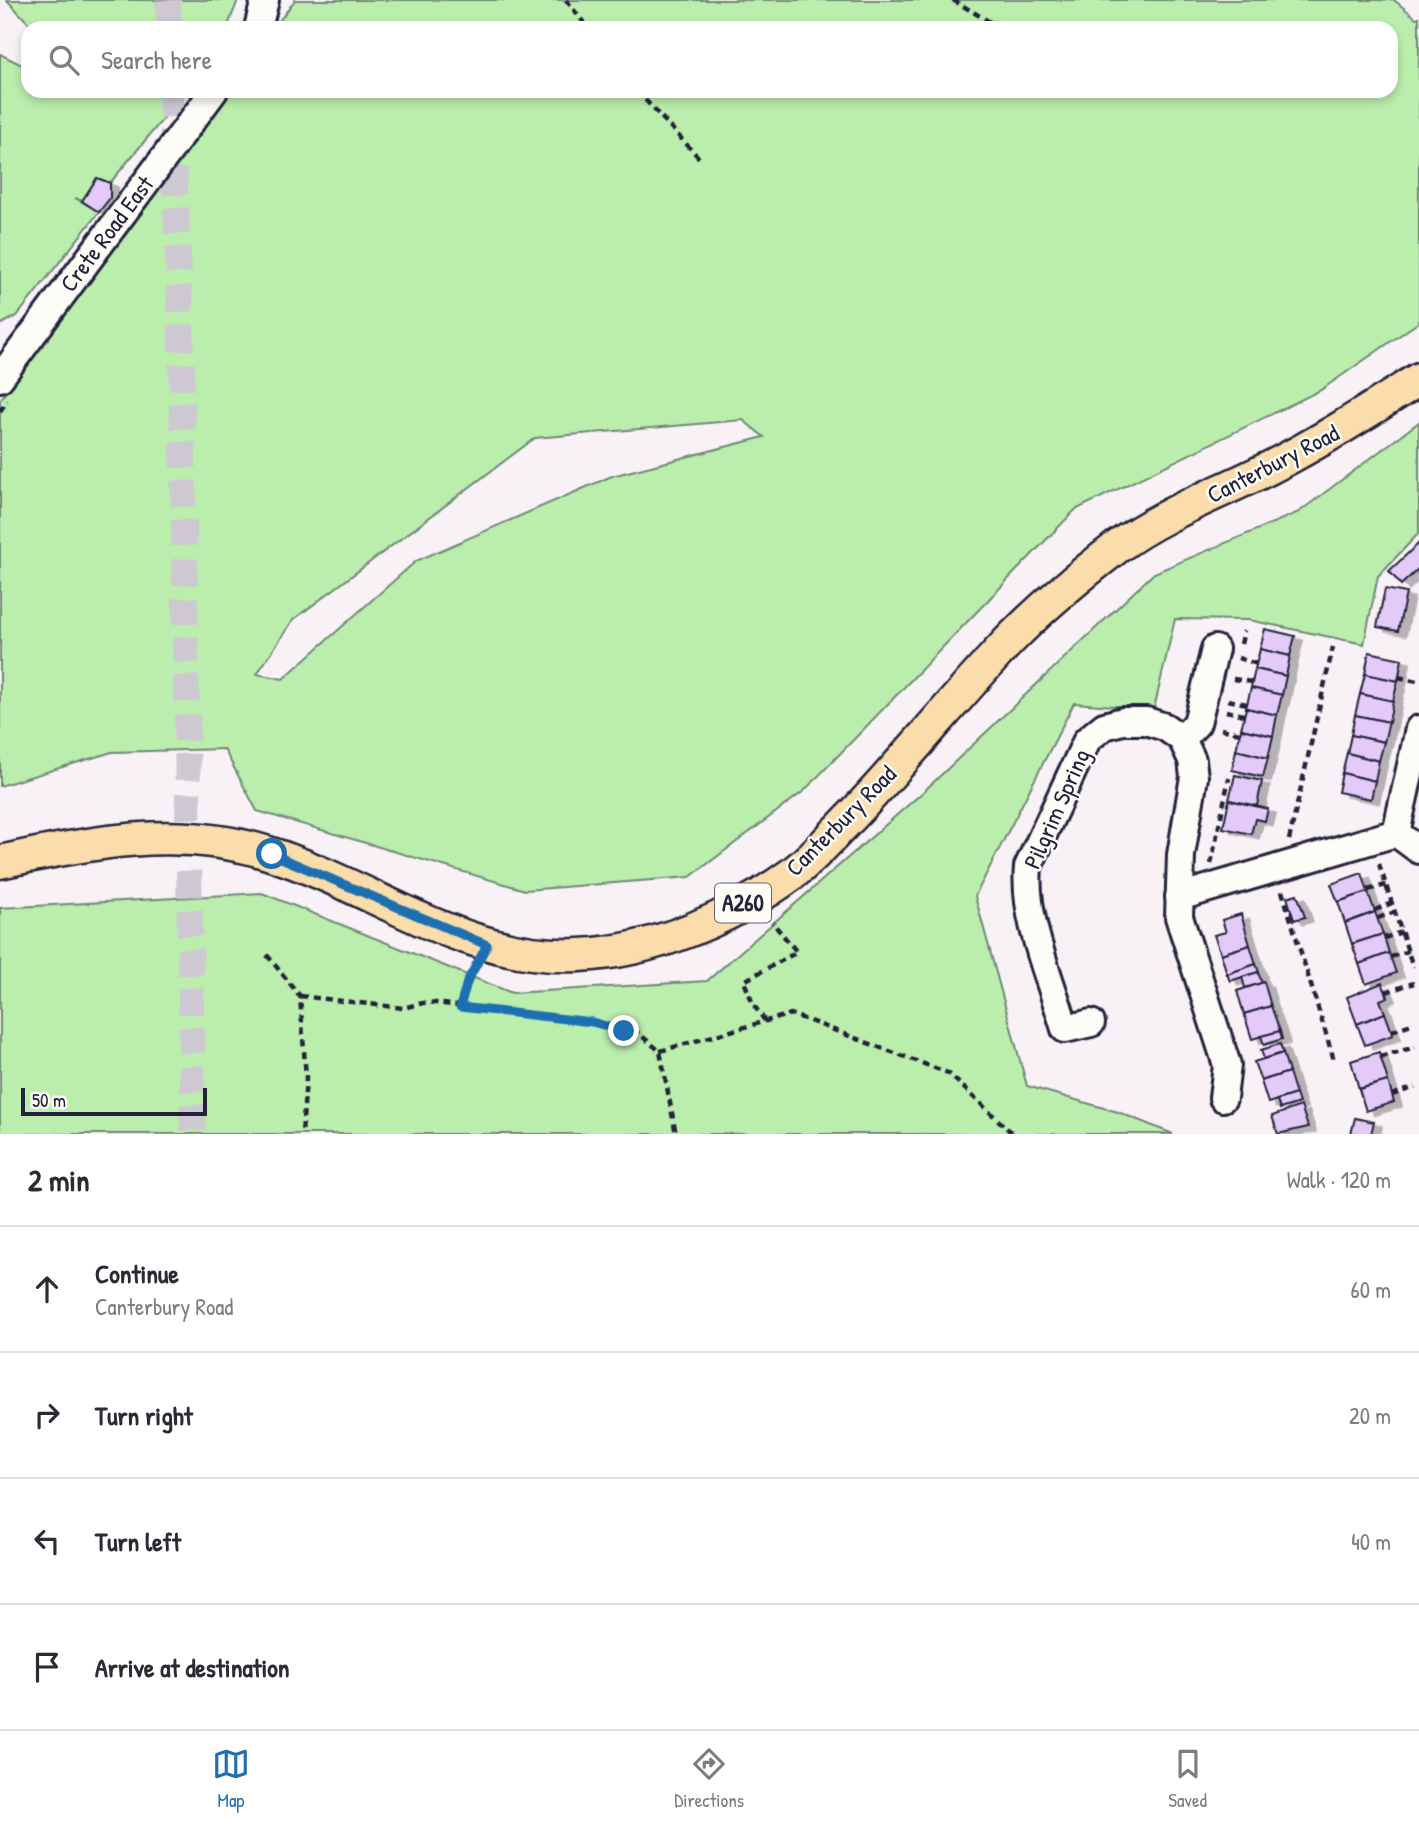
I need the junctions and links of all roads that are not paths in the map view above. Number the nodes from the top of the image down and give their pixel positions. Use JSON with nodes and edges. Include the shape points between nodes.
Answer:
{"nodes":[{"id":1,"x":265,"y":0,"type":"edge"},
{"id":2,"x":260,"y":21,"type":"edge"},
{"id":3,"x":209,"y":98,"type":"edge"},
{"id":4,"x":0,"y":378,"type":"edge"},
{"id":5,"x":1419,"y":379,"type":"edge"},
{"id":6,"x":1226,"y":654,"type":"road end"},
{"id":7,"x":1419,"y":729,"type":"edge"},
{"id":8,"x":1182,"y":740,"type":"junction"},
{"id":9,"x":1396,"y":833,"type":"junction"},
{"id":10,"x":1419,"y":850,"type":"edge"},
{"id":11,"x":0,"y":862,"type":"edge"},
{"id":12,"x":1179,"y":897,"type":"junction"},
{"id":13,"x":1091,"y":1023,"type":"dead end"},
{"id":14,"x":1223,"y":1098,"type":"dead end"}],
"edges":[{"from":1,"to":2,"type":"street"},
{"from":3,"to":4,"type":"street","name":"Crete Road East"},
{"from":5,"to":11,"type":"main road","name":"Canterbury Road","number":"A260","via":[[1275,466],[1169,516],[1122,544],[1008,642],[868,799],[791,874],[682,934],[645,946],[580,955],[519,952],[487,945],[272,854],[230,843],[150,838],[95,842]]},
{"from":6,"to":8,"type":"street","via":[[1197,723]]},
{"from":7,"to":9,"type":"street"},
{"from":8,"to":12,"type":"street","via":[[1194,777]]},
{"from":8,"to":13,"type":"street","name":"Pilgrim Spring","via":[[1165,727],[1146,721],[1104,726],[1087,740],[1028,867],[1030,910],[1065,1030]]},
{"from":9,"to":10,"type":"street"},
{"from":9,"to":12,"type":"street"},
{"from":12,"to":14,"type":"street","via":[[1179,917],[1227,1065]]}]}
